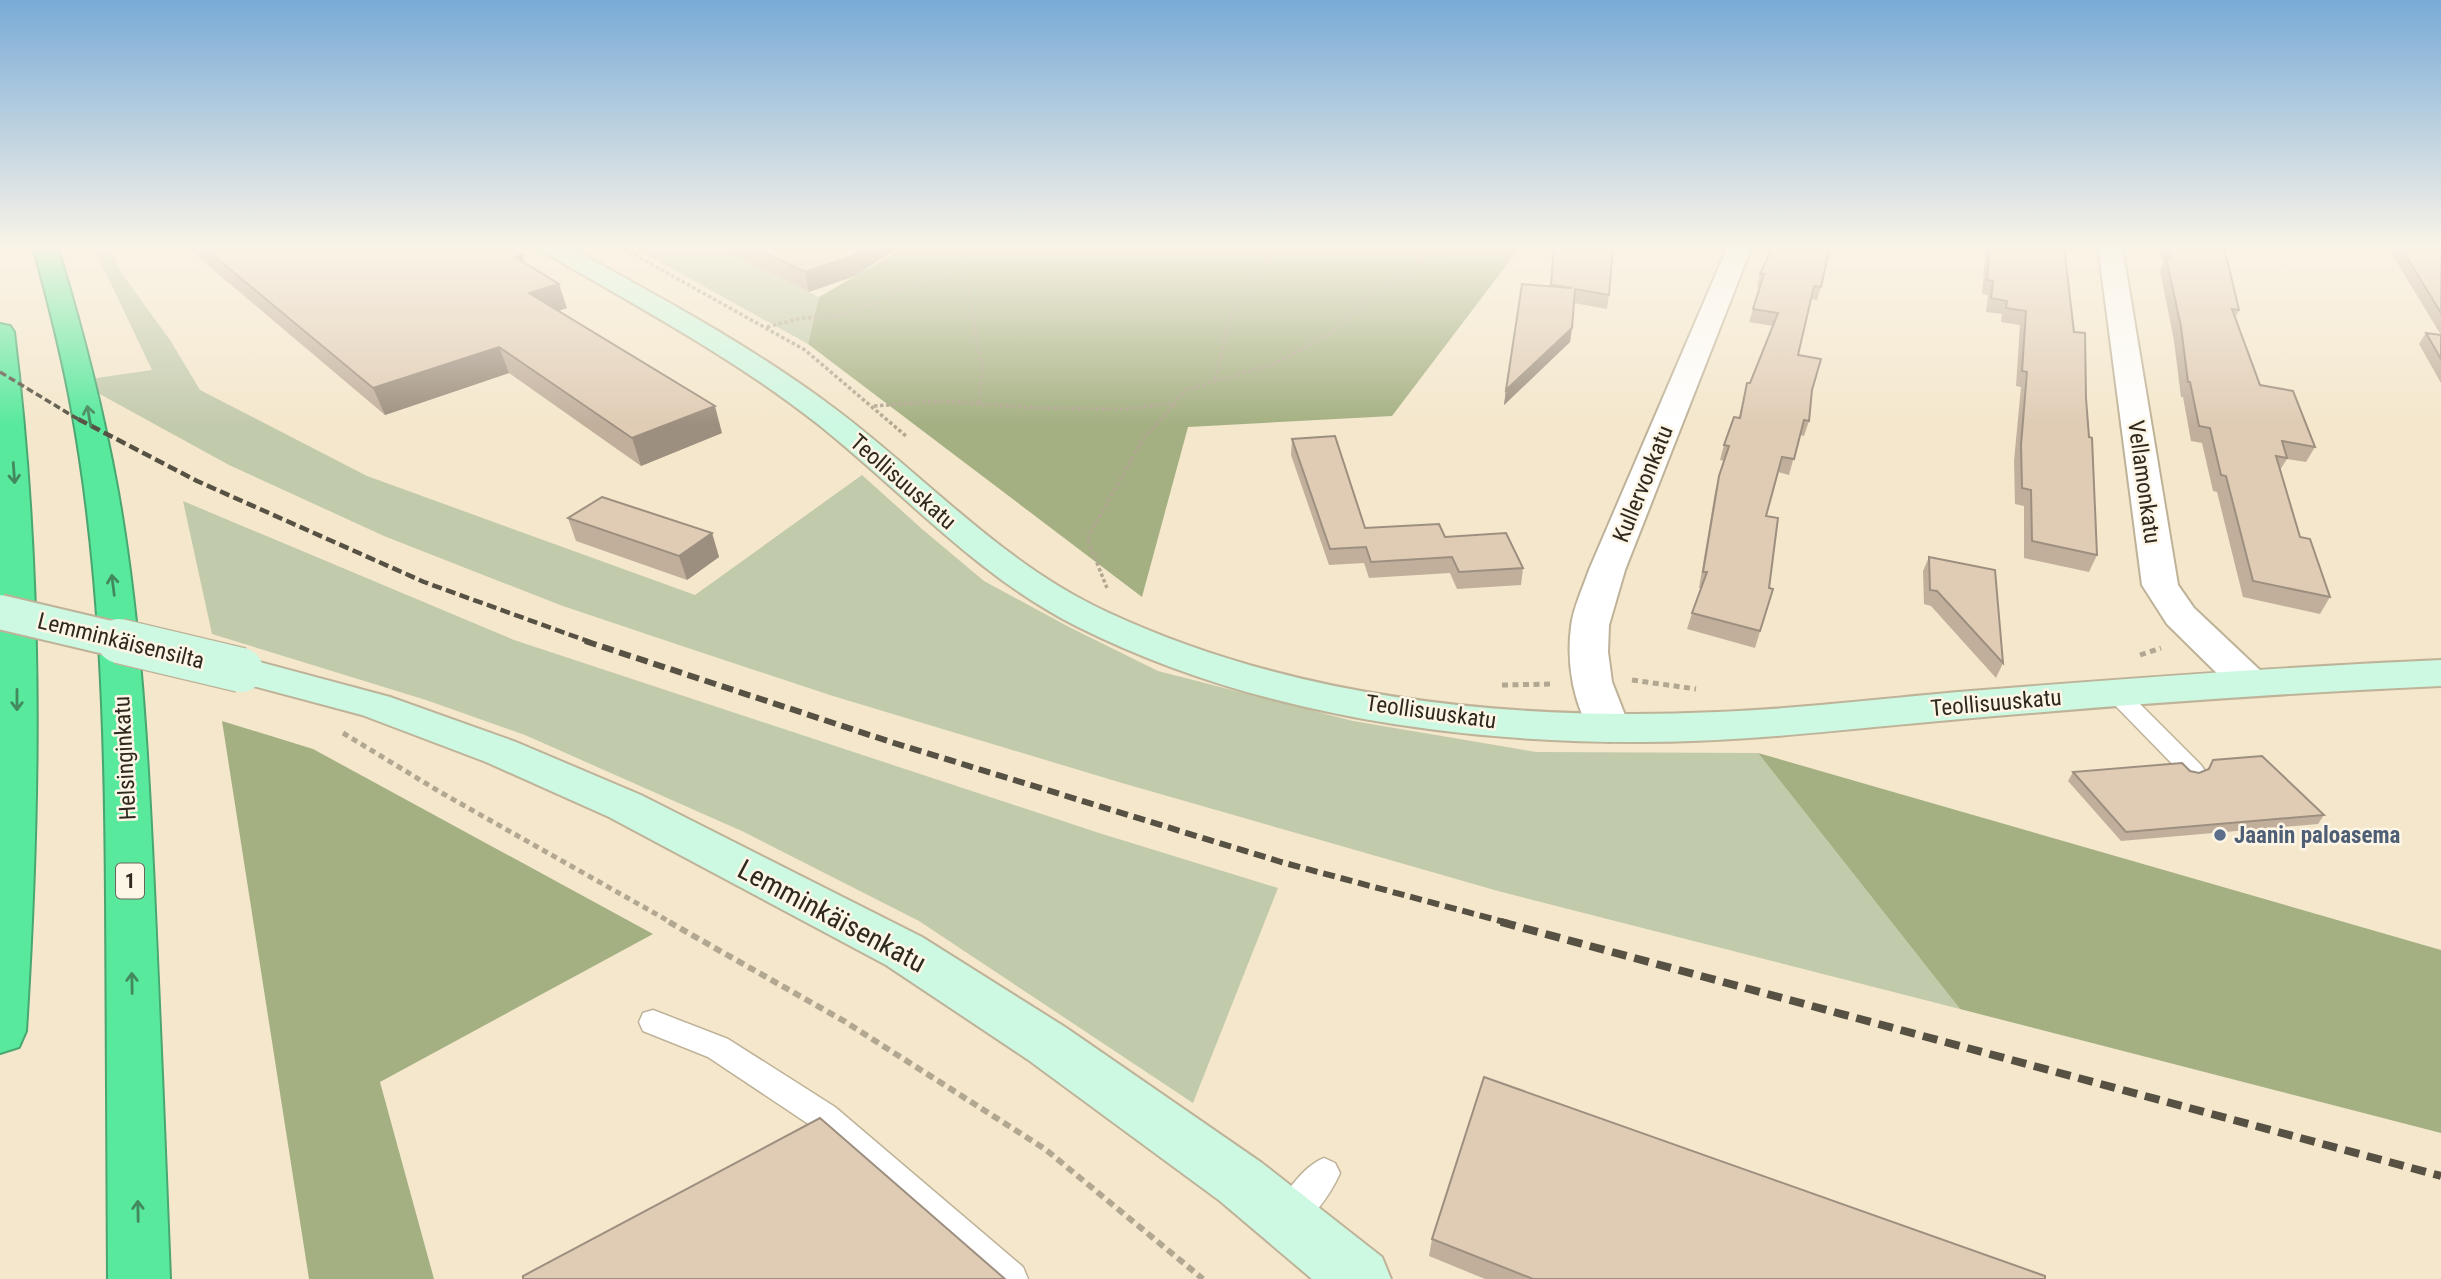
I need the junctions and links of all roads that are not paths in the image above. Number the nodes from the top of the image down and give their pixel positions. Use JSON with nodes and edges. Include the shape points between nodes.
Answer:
{"nodes":[{"id":1,"x":63,"y":306,"type":"edge"},
{"id":2,"x":654,"y":306,"type":"edge"},
{"id":3,"x":1715,"y":306,"type":"edge"},
{"id":4,"x":2119,"y":306,"type":"edge"},
{"id":5,"x":0,"y":332,"type":"edge"},
{"id":6,"x":0,"y":612,"type":"edge"},
{"id":7,"x":242,"y":670,"type":"joint"},
{"id":8,"x":2441,"y":673,"type":"edge"},
{"id":9,"x":2250,"y":683,"type":"junction"},
{"id":10,"x":2116,"y":693,"type":"junction"},
{"id":11,"x":1609,"y":728,"type":"junction"},
{"id":12,"x":2193,"y":771,"type":"edge"},
{"id":13,"x":653,"y":1021,"type":"dead end"},
{"id":14,"x":0,"y":1031,"type":"edge"},
{"id":15,"x":1325,"y":1173,"type":"dead end"},
{"id":16,"x":1286,"y":1220,"type":"junction"},
{"id":17,"x":139,"y":1279,"type":"edge"},
{"id":18,"x":1011,"y":1279,"type":"edge"},
{"id":19,"x":1360,"y":1279,"type":"edge"}],
"edges":[{"from":17,"to":1,"type":"highway","name":"Helsinginkatu","number":"1","one_way":true,"via":[[127,753],[100,484],[82,376]]},
{"from":2,"to":11,"type":"street","name":"Teollisuuskatu","via":[[789,388],[1024,581],[1143,643],[1272,685],[1383,707],[1465,719]]},
{"from":3,"to":11,"type":"street","name":"Kullervonkatu","via":[[1607,570],[1590,625],[1591,682]]},
{"from":4,"to":9,"type":"street","name":"Vellamonkatu","via":[[2160,585],[2180,616]]},
{"from":5,"to":14,"type":"highway","one_way":true,"via":[[19,538],[17,762]]},
{"from":6,"to":7,"type":"street","name":"Lemminkäisensilta","bridge":true},
{"from":7,"to":16,"type":"street","name":"Lemminkäisenkatu","via":[[376,706],[502,752],[625,806],[904,951],[1046,1043],[1241,1182]]},
{"from":8,"to":9,"type":"street","name":"Teollisuuskatu"},
{"from":9,"to":10,"type":"street","name":"Teollisuuskatu"},
{"from":10,"to":11,"type":"street","name":"Teollisuuskatu","via":[[1717,726]]},
{"from":10,"to":12,"type":"lane"},
{"from":13,"to":18,"type":"lane","via":[[718,1048],[824,1117]]},
{"from":15,"to":16,"type":"lane"},
{"from":16,"to":19,"type":"street","name":"Lemminkäisenkatu"}]}
